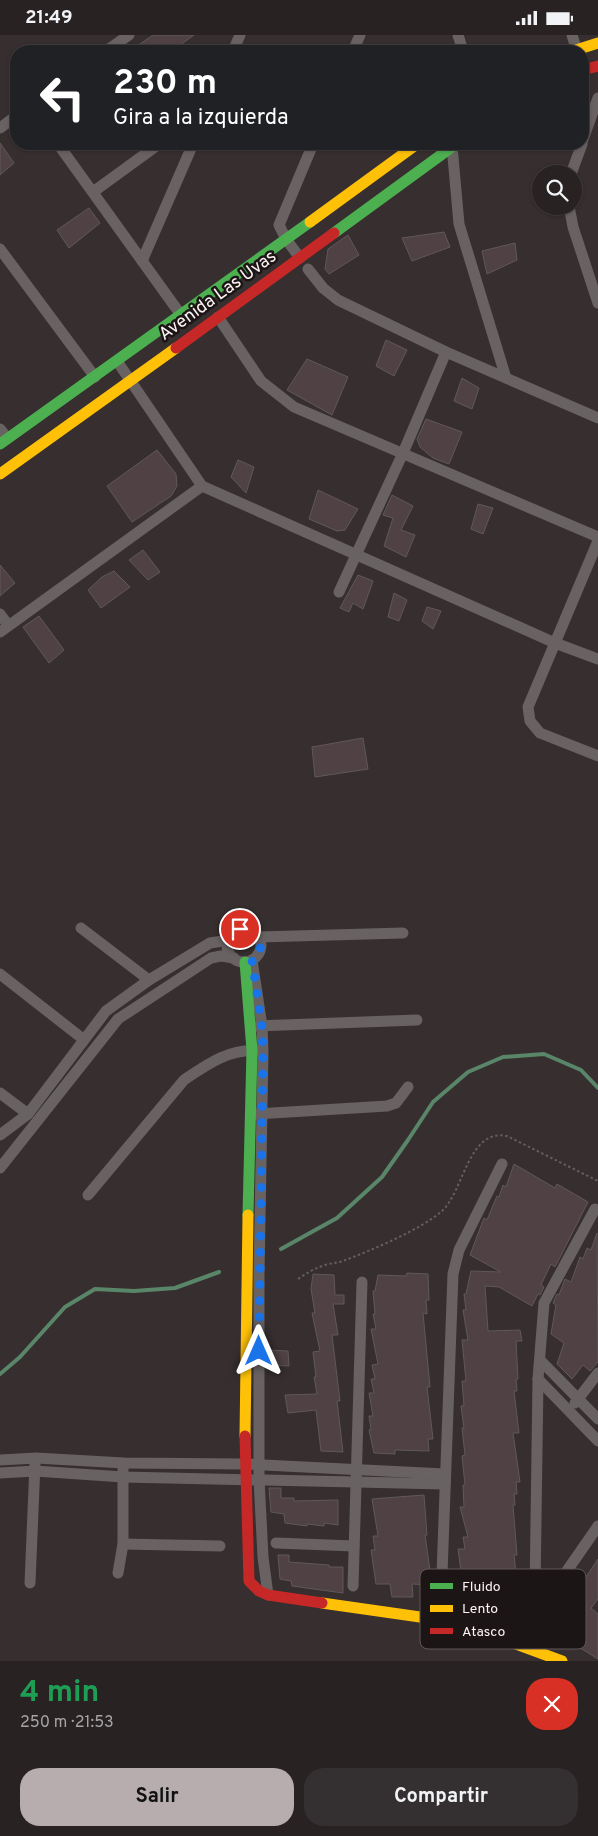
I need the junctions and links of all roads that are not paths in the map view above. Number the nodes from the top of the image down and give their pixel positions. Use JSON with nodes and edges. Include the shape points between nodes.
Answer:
{"nodes":[{"id":1,"x":129,"y":35,"type":"edge"},
{"id":2,"x":115,"y":45,"type":"edge"},
{"id":3,"x":598,"y":98,"type":"edge"},
{"id":4,"x":589,"y":123,"type":"edge"},
{"id":5,"x":62,"y":150,"type":"edge"},
{"id":6,"x":151,"y":150,"type":"edge"},
{"id":7,"x":190,"y":150,"type":"edge"},
{"id":8,"x":310,"y":150,"type":"edge"},
{"id":9,"x":409,"y":150,"type":"edge"},
{"id":10,"x":447,"y":150,"type":"edge"},
{"id":11,"x":454,"y":150,"type":"edge"},
{"id":12,"x":580,"y":150,"type":"edge"},
{"id":13,"x":575,"y":165,"type":"edge"},
{"id":14,"x":93,"y":192,"type":"junction"},
{"id":15,"x":571,"y":215,"type":"edge"},
{"id":16,"x":286,"y":239,"type":"junction"},
{"id":17,"x":0,"y":249,"type":"edge"},
{"id":18,"x":300,"y":257,"type":"junction"},
{"id":19,"x":142,"y":261,"type":"junction"},
{"id":20,"x":308,"y":269,"type":"dead end"},
{"id":21,"x":597,"y":296,"type":"edge"},
{"id":22,"x":181,"y":315,"type":"junction"},
{"id":23,"x":218,"y":317,"type":"junction"},
{"id":24,"x":446,"y":352,"type":"junction"},
{"id":25,"x":117,"y":361,"type":"junction"},
{"id":26,"x":95,"y":377,"type":"junction"},
{"id":27,"x":506,"y":378,"type":"junction"},
{"id":28,"x":131,"y":381,"type":"junction"},
{"id":29,"x":598,"y":418,"type":"edge"},
{"id":30,"x":0,"y":429,"type":"edge"},
{"id":31,"x":4,"y":441,"type":"edge"},
{"id":32,"x":403,"y":453,"type":"junction"},
{"id":33,"x":0,"y":474,"type":"edge"},
{"id":34,"x":202,"y":486,"type":"junction"},
{"id":35,"x":598,"y":539,"type":"edge"},
{"id":36,"x":356,"y":553,"type":"junction"},
{"id":37,"x":338,"y":592,"type":"dead end"},
{"id":38,"x":0,"y":614,"type":"edge"},
{"id":39,"x":4,"y":629,"type":"edge"},
{"id":40,"x":556,"y":643,"type":"junction"},
{"id":41,"x":598,"y":659,"type":"edge"},
{"id":42,"x":598,"y":756,"type":"edge"},
{"id":43,"x":81,"y":928,"type":"dead end"},
{"id":44,"x":403,"y":933,"type":"dead end"},
{"id":45,"x":259,"y":937,"type":"junction"},
{"id":46,"x":229,"y":940,"type":"junction"},
{"id":47,"x":244,"y":960,"type":"junction"},
{"id":48,"x":0,"y":974,"type":"edge"},
{"id":49,"x":149,"y":980,"type":"junction"},
{"id":50,"x":417,"y":1020,"type":"dead end"},
{"id":51,"x":250,"y":1025,"type":"junction"},
{"id":52,"x":262,"y":1026,"type":"junction"},
{"id":53,"x":83,"y":1039,"type":"junction"},
{"id":54,"x":257,"y":1050,"type":"junction"},
{"id":55,"x":408,"y":1087,"type":"dead end"},
{"id":56,"x":0,"y":1093,"type":"edge"},
{"id":57,"x":28,"y":1114,"type":"junction"},
{"id":58,"x":250,"y":1114,"type":"junction"},
{"id":59,"x":263,"y":1114,"type":"junction"},
{"id":60,"x":0,"y":1135,"type":"edge"},
{"id":61,"x":248,"y":1155,"type":"junction"},
{"id":62,"x":262,"y":1155,"type":"junction"},
{"id":63,"x":502,"y":1164,"type":"dead end"},
{"id":64,"x":0,"y":1168,"type":"edge"},
{"id":65,"x":88,"y":1195,"type":"dead end"},
{"id":66,"x":595,"y":1209,"type":"dead end"},
{"id":67,"x":362,"y":1282,"type":"dead end"},
{"id":68,"x":540,"y":1360,"type":"junction"},
{"id":69,"x":598,"y":1373,"type":"edge"},
{"id":70,"x":538,"y":1379,"type":"junction"},
{"id":71,"x":578,"y":1399,"type":"junction"},
{"id":72,"x":569,"y":1410,"type":"junction"},
{"id":73,"x":598,"y":1419,"type":"edge"},
{"id":74,"x":598,"y":1441,"type":"edge"},
{"id":75,"x":36,"y":1458,"type":"junction"},
{"id":76,"x":0,"y":1460,"type":"edge"},
{"id":77,"x":124,"y":1463,"type":"junction"},
{"id":78,"x":245,"y":1464,"type":"junction"},
{"id":79,"x":259,"y":1465,"type":"junction"},
{"id":80,"x":35,"y":1471,"type":"junction"},
{"id":81,"x":0,"y":1473,"type":"edge"},
{"id":82,"x":304,"y":1474,"type":"junction"},
{"id":83,"x":356,"y":1476,"type":"junction"},
{"id":84,"x":123,"y":1477,"type":"junction"},
{"id":85,"x":259,"y":1479,"type":"junction"},
{"id":86,"x":445,"y":1479,"type":"junction"},
{"id":87,"x":245,"y":1480,"type":"junction"},
{"id":88,"x":598,"y":1526,"type":"edge"},
{"id":89,"x":276,"y":1543,"type":"dead end"},
{"id":90,"x":122,"y":1544,"type":"junction"},
{"id":91,"x":220,"y":1546,"type":"dead end"},
{"id":92,"x":354,"y":1546,"type":"junction"},
{"id":93,"x":442,"y":1569,"type":"edge"},
{"id":94,"x":535,"y":1569,"type":"edge"},
{"id":95,"x":568,"y":1569,"type":"edge"},
{"id":96,"x":118,"y":1573,"type":"dead end"},
{"id":97,"x":30,"y":1583,"type":"dead end"},
{"id":98,"x":353,"y":1586,"type":"dead end"},
{"id":99,"x":268,"y":1595,"type":"junction"},
{"id":100,"x":420,"y":1617,"type":"edge"},
{"id":101,"x":529,"y":1649,"type":"edge"},
{"id":102,"x":562,"y":1661,"type":"edge"}],
"edges":[{"from":1,"to":2,"type":"street"},
{"from":3,"to":4,"type":"street"},
{"from":5,"to":14,"type":"street"},
{"from":6,"to":14,"type":"street"},
{"from":7,"to":19,"type":"street"},
{"from":8,"to":16,"type":"street","via":[[279,225]]},
{"from":9,"to":16,"type":"street","name":"Avenida Las Uvas"},
{"from":10,"to":18,"type":"street","name":"Avenida Las Uvas"},
{"from":11,"to":27,"type":"street","via":[[459,224]]},
{"from":12,"to":13,"type":"street"},
{"from":14,"to":19,"type":"street"},
{"from":15,"to":21,"type":"street"},
{"from":16,"to":18,"type":"street"},
{"from":16,"to":22,"type":"street","name":"Avenida Las Uvas"},
{"from":17,"to":26,"type":"street"},
{"from":18,"to":23,"type":"street","name":"Avenida Las Uvas"},
{"from":19,"to":22,"type":"street"},
{"from":20,"to":24,"type":"street","via":[[338,300]]},
{"from":22,"to":25,"type":"street","name":"Avenida Las Uvas"},
{"from":23,"to":28,"type":"street","name":"Avenida Las Uvas"},
{"from":23,"to":32,"type":"street","via":[[262,381],[294,407]]},
{"from":24,"to":27,"type":"street"},
{"from":24,"to":32,"type":"street"},
{"from":25,"to":26,"type":"street","name":"Avenida Las Uvas"},
{"from":25,"to":28,"type":"street"},
{"from":26,"to":31,"type":"street","name":"Avenida Las Uvas"},
{"from":27,"to":29,"type":"street"},
{"from":28,"to":33,"type":"street","name":"Avenida Las Uvas"},
{"from":28,"to":34,"type":"street"},
{"from":30,"to":31,"type":"street"},
{"from":32,"to":35,"type":"street"},
{"from":32,"to":36,"type":"street"},
{"from":34,"to":36,"type":"street"},
{"from":34,"to":39,"type":"street"},
{"from":35,"to":40,"type":"street"},
{"from":36,"to":37,"type":"street"},
{"from":36,"to":40,"type":"street"},
{"from":38,"to":39,"type":"street"},
{"from":40,"to":41,"type":"street"},
{"from":40,"to":42,"type":"street","via":[[528,707],[530,721],[540,733]]},
{"from":43,"to":49,"type":"street"},
{"from":44,"to":45,"type":"street"},
{"from":45,"to":46,"type":"street","via":[[246,928],[235,931]]},
{"from":45,"to":47,"type":"street","via":[[261,947],[256,957]]},
{"from":46,"to":47,"type":"street","via":[[228,950]]},
{"from":46,"to":49,"type":"street","via":[[210,943]]},
{"from":47,"to":51,"type":"street"},
{"from":47,"to":52,"type":"street"},
{"from":47,"to":64,"type":"street","via":[[222,955],[211,958],[118,1019]]},
{"from":48,"to":53,"type":"street"},
{"from":49,"to":53,"type":"street","via":[[106,1011]]},
{"from":50,"to":52,"type":"street"},
{"from":51,"to":52,"type":"street"},
{"from":51,"to":54,"type":"street"},
{"from":52,"to":54,"type":"street"},
{"from":53,"to":57,"type":"street"},
{"from":54,"to":58,"type":"street"},
{"from":54,"to":59,"type":"street"},
{"from":54,"to":65,"type":"street","via":[[230,1054],[184,1081]]},
{"from":55,"to":59,"type":"street","via":[[396,1103],[386,1107]]},
{"from":56,"to":57,"type":"street"},
{"from":57,"to":60,"type":"street"},
{"from":58,"to":59,"type":"street"},
{"from":58,"to":61,"type":"street"},
{"from":59,"to":62,"type":"street"},
{"from":61,"to":62,"type":"street"},
{"from":61,"to":78,"type":"street"},
{"from":62,"to":79,"type":"street"},
{"from":63,"to":86,"type":"street","via":[[459,1250],[453,1274]]},
{"from":66,"to":68,"type":"street","via":[[544,1303]]},
{"from":67,"to":83,"type":"street"},
{"from":68,"to":70,"type":"street"},
{"from":68,"to":71,"type":"street"},
{"from":69,"to":71,"type":"street"},
{"from":70,"to":72,"type":"street"},
{"from":70,"to":94,"type":"street"},
{"from":71,"to":72,"type":"street"},
{"from":71,"to":73,"type":"street"},
{"from":72,"to":74,"type":"street"},
{"from":75,"to":76,"type":"street"},
{"from":75,"to":77,"type":"street"},
{"from":75,"to":80,"type":"street"},
{"from":77,"to":78,"type":"street"},
{"from":77,"to":84,"type":"street"},
{"from":78,"to":79,"type":"street"},
{"from":78,"to":87,"type":"street"},
{"from":79,"to":82,"type":"street"},
{"from":79,"to":85,"type":"street"},
{"from":80,"to":81,"type":"street"},
{"from":80,"to":84,"type":"street"},
{"from":80,"to":97,"type":"street"},
{"from":82,"to":83,"type":"street"},
{"from":82,"to":85,"type":"street"},
{"from":83,"to":86,"type":"street"},
{"from":83,"to":92,"type":"street"},
{"from":84,"to":87,"type":"street"},
{"from":84,"to":90,"type":"street"},
{"from":85,"to":87,"type":"street"},
{"from":85,"to":99,"type":"street"},
{"from":86,"to":93,"type":"street"},
{"from":87,"to":99,"type":"street","via":[[250,1581]]},
{"from":88,"to":95,"type":"street"},
{"from":89,"to":92,"type":"street"},
{"from":90,"to":91,"type":"street"},
{"from":90,"to":96,"type":"street"},
{"from":92,"to":98,"type":"street"},
{"from":99,"to":100,"type":"street"},
{"from":101,"to":102,"type":"street"}]}
